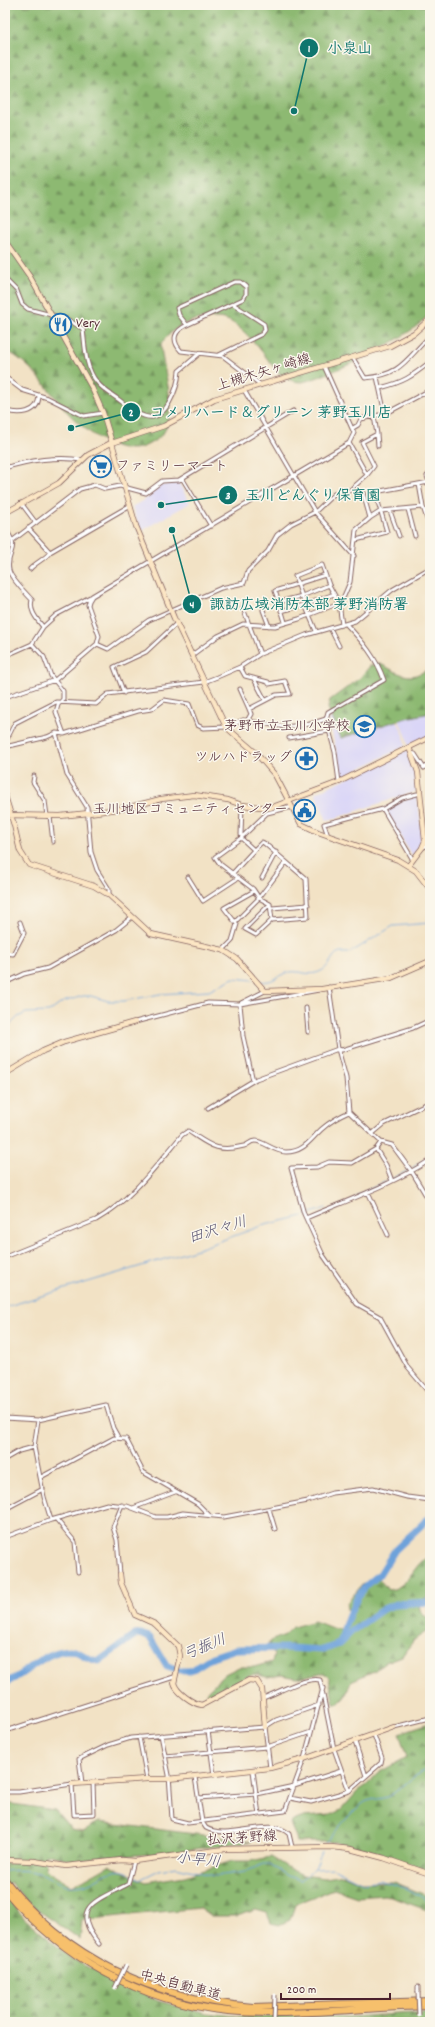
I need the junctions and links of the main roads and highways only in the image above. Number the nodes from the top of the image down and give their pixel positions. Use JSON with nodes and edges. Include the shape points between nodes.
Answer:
{"nodes":[{"id":1,"x":5,"y":1880,"type":"edge"},
{"id":2,"x":7,"y":1888,"type":"edge"},
{"id":3,"x":430,"y":2001,"type":"edge"},
{"id":4,"x":430,"y":2006,"type":"edge"}],
"edges":[{"from":1,"to":2,"type":"highway","name":"中央自動車道"},
{"from":2,"to":3,"type":"highway","name":"中央自動車道","via":[[80,1950],[128,1977],[174,1994],[226,2005],[253,2007]]},
{"from":2,"to":4,"type":"highway","name":"中央自動車道","via":[[38,1926],[71,1953],[125,1984],[169,1999],[213,2009],[262,2012]]}]}
